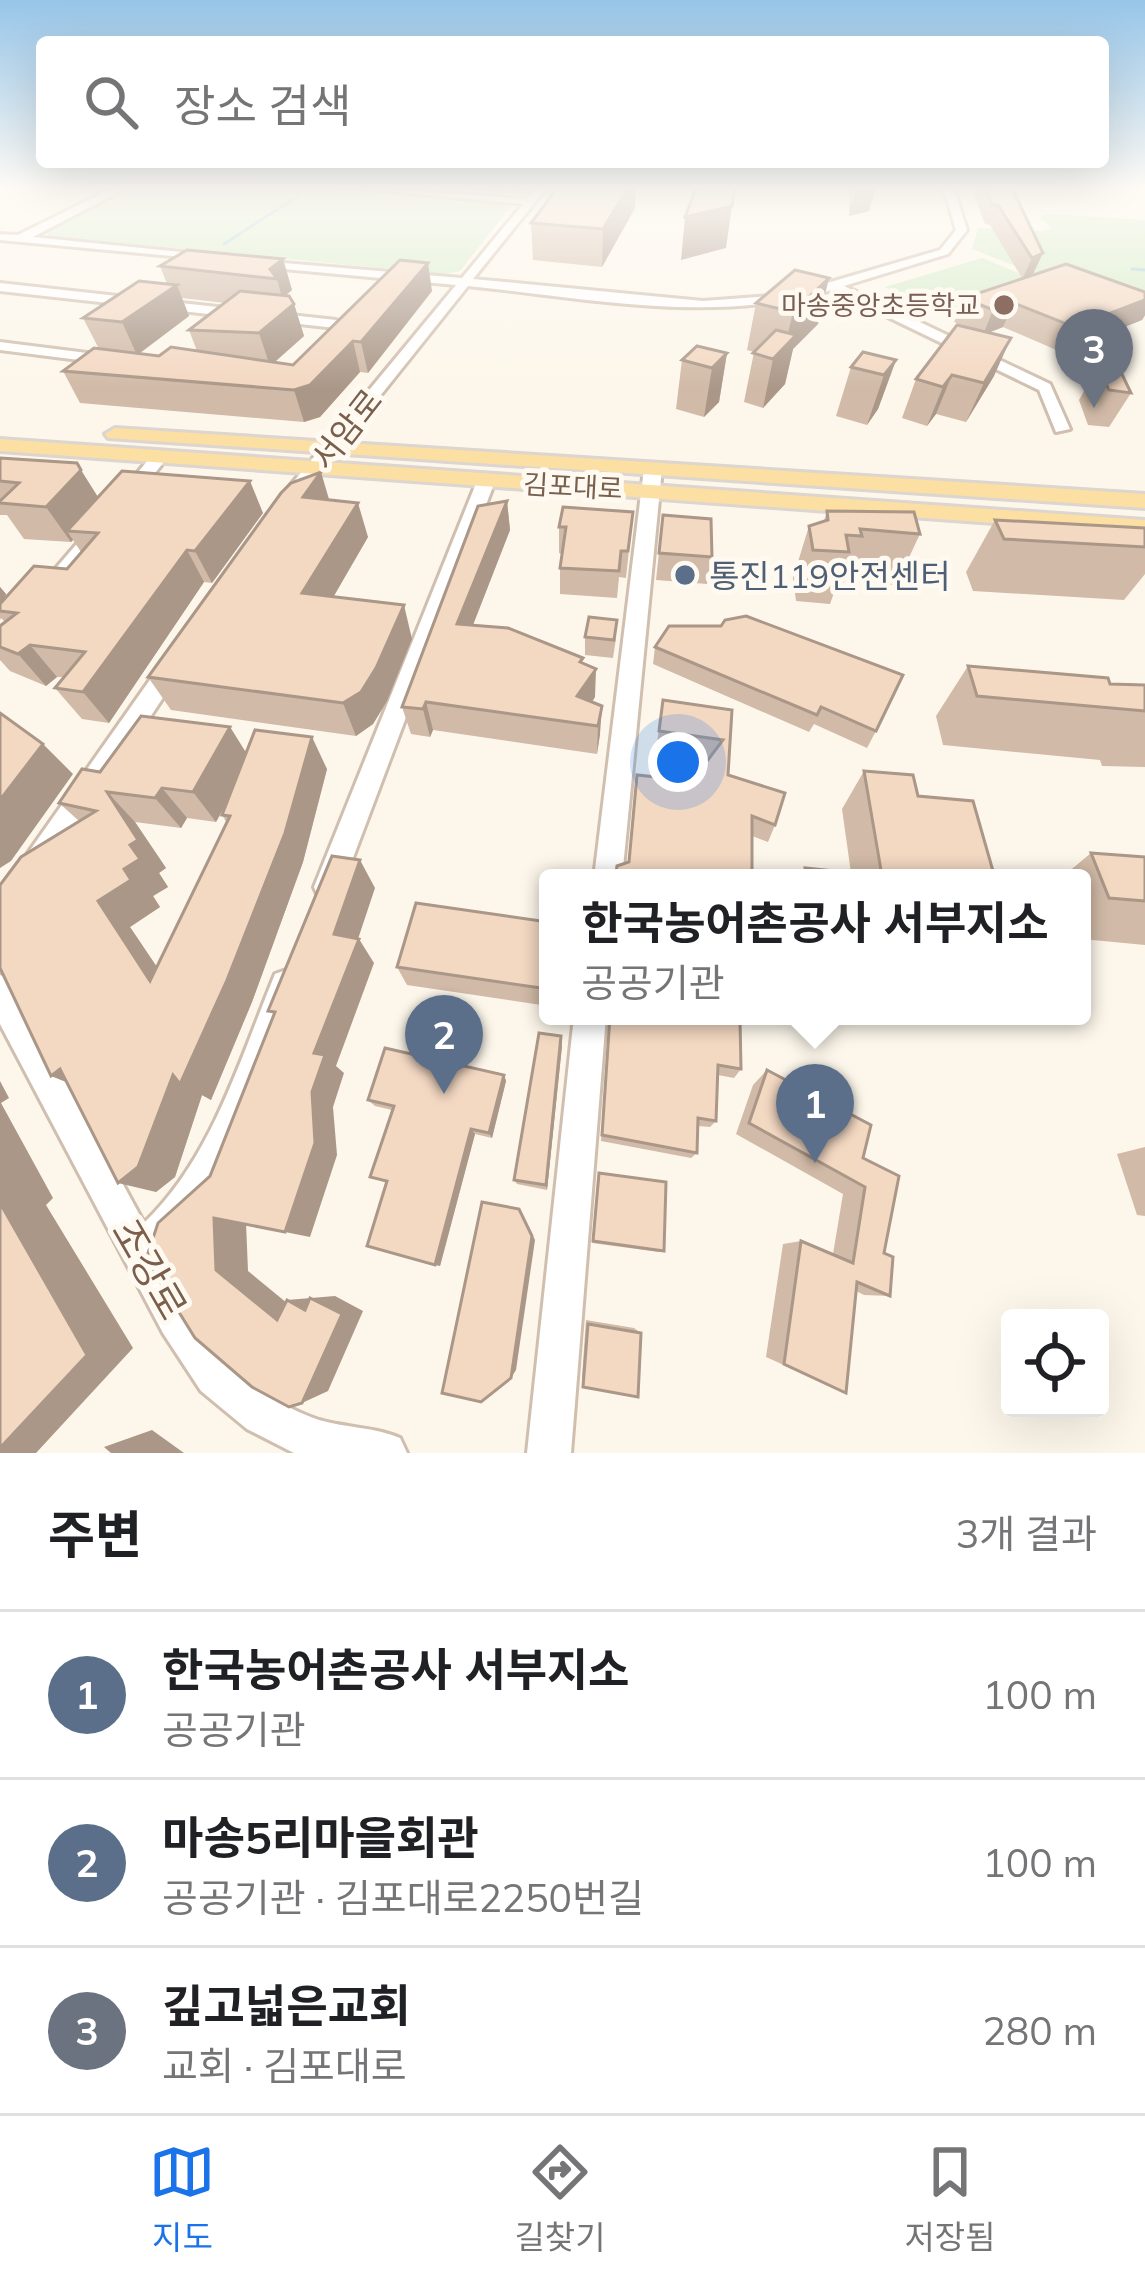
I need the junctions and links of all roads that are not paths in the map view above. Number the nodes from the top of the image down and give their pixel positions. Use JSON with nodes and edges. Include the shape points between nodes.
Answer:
{"nodes":[{"id":1,"x":161,"y":254,"type":"edge"},
{"id":2,"x":489,"y":254,"type":"edge"},
{"id":3,"x":935,"y":254,"type":"edge"},
{"id":4,"x":220,"y":260,"type":"edge"},
{"id":5,"x":243,"y":262,"type":"edge"},
{"id":6,"x":386,"y":275,"type":"junction"},
{"id":7,"x":466,"y":283,"type":"junction"},
{"id":8,"x":835,"y":286,"type":"junction"},
{"id":9,"x":0,"y":287,"type":"edge"},
{"id":10,"x":370,"y":292,"type":"edge"},
{"id":11,"x":352,"y":308,"type":"edge"},
{"id":12,"x":0,"y":346,"type":"edge"},
{"id":13,"x":118,"y":361,"type":"edge"},
{"id":14,"x":0,"y":424,"type":"edge"},
{"id":15,"x":1062,"y":429,"type":"dead end"},
{"id":16,"x":0,"y":445,"type":"edge"},
{"id":17,"x":329,"y":448,"type":"junction"},
{"id":18,"x":159,"y":458,"type":"junction"},
{"id":19,"x":315,"y":469,"type":"junction"},
{"id":20,"x":652,"y":480,"type":"junction"},
{"id":21,"x":486,"y":481,"type":"junction"},
{"id":22,"x":1145,"y":501,"type":"edge"},
{"id":23,"x":273,"y":521,"type":"edge"},
{"id":24,"x":1145,"y":527,"type":"edge"},
{"id":25,"x":28,"y":614,"type":"edge"},
{"id":26,"x":184,"y":648,"type":"edge"},
{"id":27,"x":609,"y":869,"type":"edge"},
{"id":28,"x":25,"y":883,"type":"edge"},
{"id":29,"x":312,"y":923,"type":"edge"},
{"id":30,"x":294,"y":967,"type":"edge"},
{"id":31,"x":0,"y":990,"type":"edge"},
{"id":32,"x":589,"y":1025,"type":"edge"},
{"id":33,"x":140,"y":1253,"type":"junction"},
{"id":34,"x":385,"y":1453,"type":"edge"},
{"id":35,"x":549,"y":1453,"type":"edge"}],
"edges":[{"from":1,"to":4,"type":"street"},
{"from":2,"to":7,"type":"street","name":"서암로"},
{"from":3,"to":8,"type":"street"},
{"from":5,"to":6,"type":"street"},
{"from":6,"to":7,"type":"street"},
{"from":6,"to":10,"type":"street"},
{"from":7,"to":8,"type":"street","via":[[729,306]]},
{"from":7,"to":17,"type":"street","name":"서암로"},
{"from":8,"to":15,"type":"street","via":[[1046,388]]},
{"from":9,"to":11,"type":"street","via":[[330,330]]},
{"from":12,"to":13,"type":"street"},
{"from":14,"to":17,"type":"main road","name":"김포대로"},
{"from":16,"to":18,"type":"main road","name":"김포대로"},
{"from":17,"to":19,"type":"street","name":"서암로"},
{"from":17,"to":20,"type":"main road","name":"김포대로"},
{"from":18,"to":19,"type":"main road","name":"김포대로"},
{"from":18,"to":25,"type":"street"},
{"from":19,"to":21,"type":"main road","name":"김포대로"},
{"from":19,"to":23,"type":"street","name":"서암로"},
{"from":20,"to":21,"type":"main road","name":"김포대로"},
{"from":20,"to":22,"type":"main road","name":"김포대로"},
{"from":20,"to":24,"type":"main road","name":"김포대로"},
{"from":20,"to":27,"type":"street"},
{"from":21,"to":29,"type":"street"},
{"from":26,"to":28,"type":"street"},
{"from":30,"to":33,"type":"street","via":[[197,1191]]},
{"from":31,"to":33,"type":"street","name":"조강로"},
{"from":32,"to":35,"type":"street"},
{"from":33,"to":34,"type":"street","name":"조강로","via":[[200,1356],[246,1404],[335,1447]]}]}
